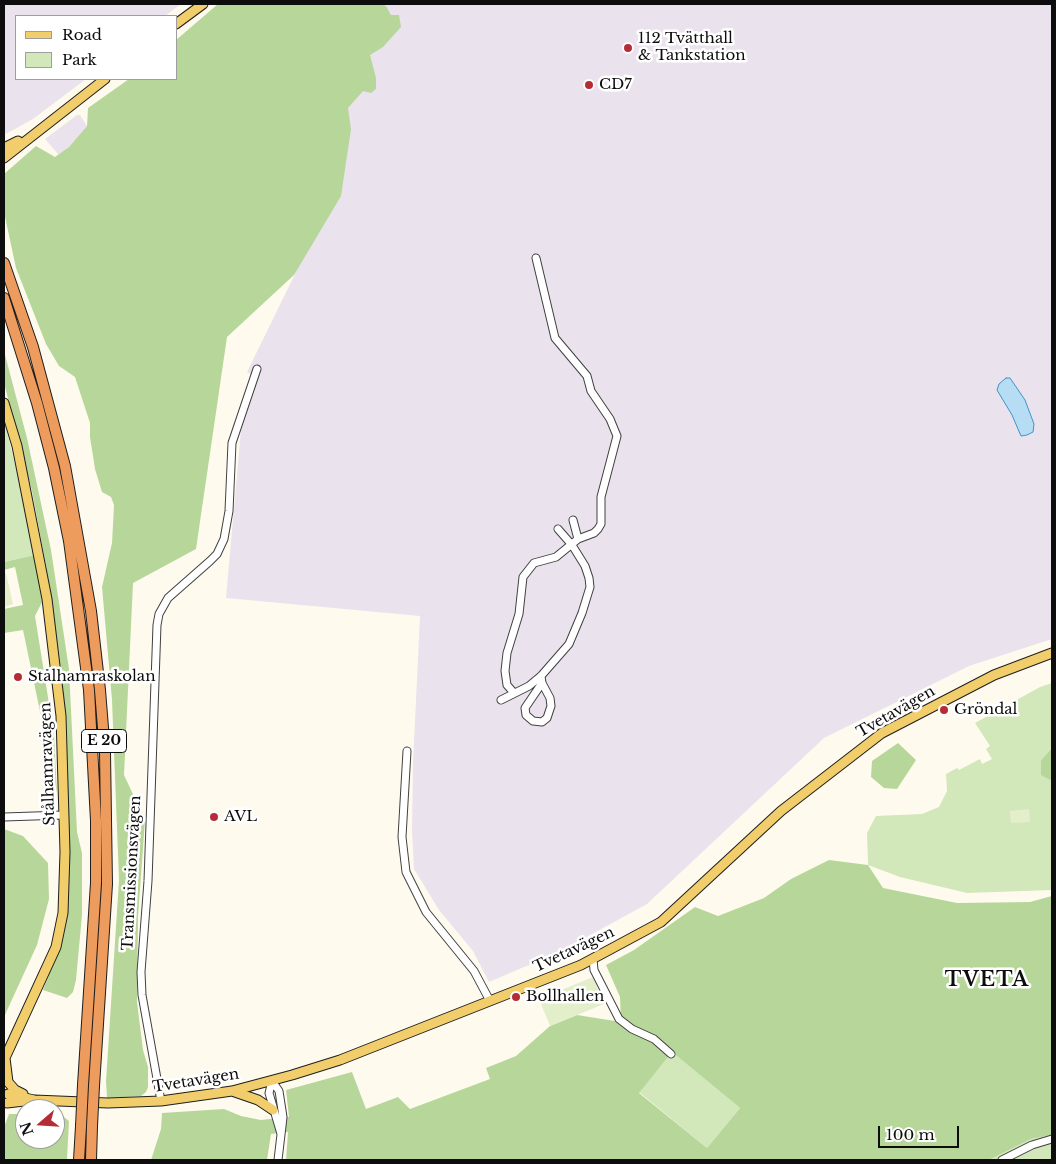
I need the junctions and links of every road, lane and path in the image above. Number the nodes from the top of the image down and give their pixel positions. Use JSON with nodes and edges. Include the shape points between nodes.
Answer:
{"nodes":[{"id":1,"x":203,"y":4,"type":"edge"},
{"id":2,"x":178,"y":23,"type":"edge"},
{"id":3,"x":104,"y":80,"type":"edge"},
{"id":4,"x":34,"y":132,"type":"junction"},
{"id":5,"x":4,"y":148,"type":"edge"},
{"id":6,"x":4,"y":158,"type":"edge"},
{"id":7,"x":536,"y":258,"type":"dead end"},
{"id":8,"x":4,"y":263,"type":"edge"},
{"id":9,"x":4,"y":298,"type":"edge"},
{"id":10,"x":257,"y":369,"type":"dead end"},
{"id":11,"x":4,"y":403,"type":"edge"},
{"id":12,"x":573,"y":520,"type":"dead end"},
{"id":13,"x":558,"y":529,"type":"dead end"},
{"id":14,"x":578,"y":539,"type":"junction"},
{"id":15,"x":572,"y":545,"type":"junction"},
{"id":16,"x":1052,"y":653,"type":"edge"},
{"id":17,"x":541,"y":679,"type":"junction"},
{"id":18,"x":514,"y":693,"type":"junction"},
{"id":19,"x":501,"y":700,"type":"dead end"},
{"id":20,"x":407,"y":751,"type":"dead end"},
{"id":21,"x":64,"y":815,"type":"junction"},
{"id":22,"x":4,"y":818,"type":"edge"},
{"id":23,"x":592,"y":959,"type":"junction"},
{"id":24,"x":490,"y":1001,"type":"junction"},
{"id":25,"x":671,"y":1054,"type":"dead end"},
{"id":26,"x":4,"y":1059,"type":"edge"},
{"id":27,"x":272,"y":1081,"type":"junction"},
{"id":28,"x":6,"y":1091,"type":"edge"},
{"id":29,"x":232,"y":1091,"type":"junction"},
{"id":30,"x":33,"y":1099,"type":"edge"},
{"id":31,"x":34,"y":1099,"type":"edge"},
{"id":32,"x":65,"y":1101,"type":"edge"},
{"id":33,"x":161,"y":1101,"type":"junction"},
{"id":34,"x":5,"y":1105,"type":"edge"},
{"id":35,"x":273,"y":1110,"type":"junction"},
{"id":36,"x":281,"y":1134,"type":"junction"},
{"id":37,"x":1052,"y":1139,"type":"edge"},
{"id":38,"x":79,"y":1160,"type":"edge"},
{"id":39,"x":91,"y":1160,"type":"edge"},
{"id":40,"x":278,"y":1160,"type":"edge"},
{"id":41,"x":1002,"y":1160,"type":"edge"}],
"edges":[{"from":1,"to":2,"type":"main road"},
{"from":3,"to":4,"type":"main road"},
{"from":4,"to":5,"type":"main road"},
{"from":4,"to":6,"type":"main road"},
{"from":7,"to":14,"type":"street","via":[[555,338],[587,376],[591,391],[617,436],[601,497],[601,524],[594,533]]},
{"from":8,"to":39,"type":"highway","number":"E 20","bridge":true,"via":[[33,347],[65,466],[88,593],[100,690],[105,753],[107,884]]},
{"from":9,"to":38,"type":"highway","number":"E 20","bridge":true,"via":[[35,394],[54,468],[69,541],[89,690],[96,883]]},
{"from":10,"to":33,"type":"street","name":"Transmissionsvägen","via":[[232,443],[224,540],[217,554],[163,605],[157,625],[148,881],[141,972],[143,1004]]},
{"from":11,"to":21,"type":"main road","name":"Stålhamravägen","via":[[18,455],[47,599],[61,716]]},
{"from":12,"to":14,"type":"street"},
{"from":13,"to":15,"type":"street"},
{"from":14,"to":15,"type":"street"},
{"from":15,"to":17,"type":"street","via":[[585,566],[590,587],[569,644]]},
{"from":15,"to":18,"type":"street","via":[[556,557],[534,563],[523,577],[520,614],[507,653],[505,672],[507,685]]},
{"from":16,"to":23,"type":"main road","name":"Tvetavägen","via":[[994,674],[882,733],[781,811],[661,922]]},
{"from":17,"to":17,"type":"street","via":[[551,706],[542,722],[533,721],[526,715],[525,708]]},
{"from":17,"to":18,"type":"street"},
{"from":18,"to":19,"type":"street"},
{"from":20,"to":24,"type":"street","via":[[402,837],[406,872],[420,903],[474,971]]},
{"from":21,"to":22,"type":"street"},
{"from":21,"to":26,"type":"main road","name":"Stålhamravägen","via":[[63,913],[56,947]]},
{"from":23,"to":24,"type":"main road","name":"Tvetavägen"},
{"from":23,"to":25,"type":"street","via":[[594,970],[618,1019],[654,1039]]},
{"from":24,"to":27,"type":"main road","name":"Tvetavägen","via":[[340,1060]]},
{"from":26,"to":31,"type":"main road","name":"Stålhamravägen","via":[[10,1086]]},
{"from":27,"to":29,"type":"main road","name":"Tvetavägen"},
{"from":27,"to":35,"type":"street"},
{"from":27,"to":36,"type":"street","via":[[279,1091],[283,1118]]},
{"from":28,"to":30,"type":"main road","name":"Tvetavägen"},
{"from":28,"to":34,"type":"main road"},
{"from":29,"to":33,"type":"main road","name":"Tvetavägen"},
{"from":29,"to":35,"type":"main road","via":[[258,1100]]},
{"from":32,"to":33,"type":"main road","name":"Tvetavägen"},
{"from":35,"to":36,"type":"street"},
{"from":36,"to":40,"type":"street"},
{"from":37,"to":41,"type":"street"}]}
